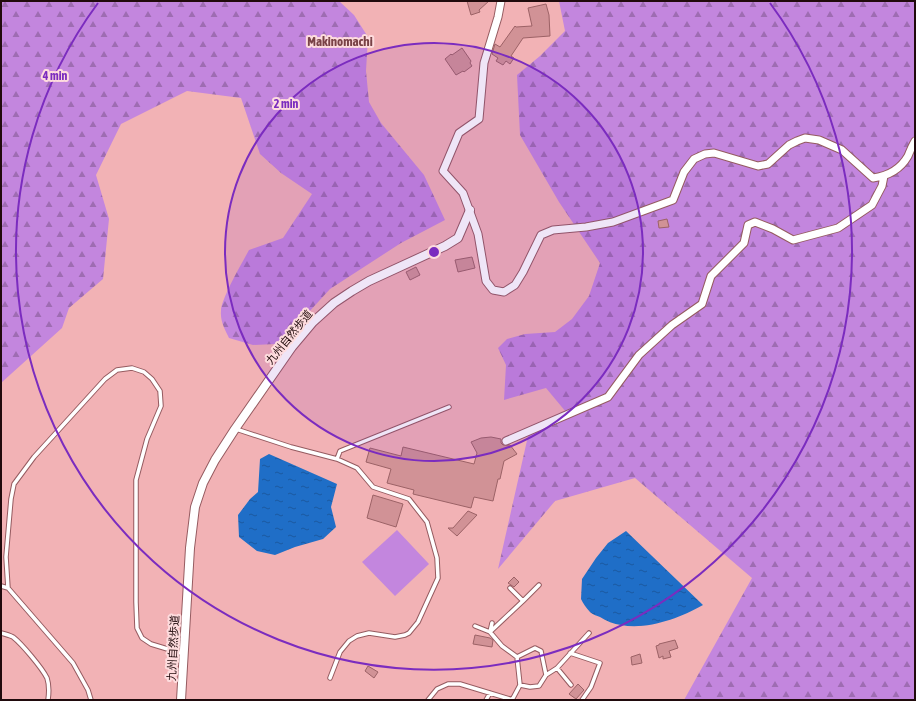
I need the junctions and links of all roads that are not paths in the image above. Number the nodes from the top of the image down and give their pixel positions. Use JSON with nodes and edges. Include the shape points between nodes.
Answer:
{"nodes":[{"id":1,"x":500,"y":1,"type":"edge"},
{"id":2,"x":915,"y":142,"type":"edge"},
{"id":3,"x":884,"y":176,"type":"junction"},
{"id":4,"x":470,"y":210,"type":"junction"},
{"id":5,"x":449,"y":407,"type":"dead end"},
{"id":6,"x":235,"y":429,"type":"junction"},
{"id":7,"x":506,"y":442,"type":"dead end"},
{"id":8,"x":337,"y":459,"type":"junction"},
{"id":9,"x":539,"y":585,"type":"dead end"},
{"id":10,"x":1,"y":586,"type":"edge"},
{"id":11,"x":8,"y":588,"type":"junction"},
{"id":12,"x":510,"y":588,"type":"dead end"},
{"id":13,"x":523,"y":601,"type":"junction"},
{"id":14,"x":492,"y":623,"type":"dead end"},
{"id":15,"x":474,"y":626,"type":"dead end"},
{"id":16,"x":490,"y":632,"type":"junction"},
{"id":17,"x":589,"y":632,"type":"dead end"},
{"id":18,"x":1,"y":633,"type":"edge"},
{"id":19,"x":570,"y":653,"type":"junction"},
{"id":20,"x":184,"y":654,"type":"junction"},
{"id":21,"x":517,"y":657,"type":"junction"},
{"id":22,"x":558,"y":668,"type":"junction"},
{"id":23,"x":546,"y":675,"type":"junction"},
{"id":24,"x":330,"y":678,"type":"dead end"},
{"id":25,"x":520,"y":685,"type":"junction"},
{"id":26,"x":571,"y":685,"type":"dead end"},
{"id":27,"x":490,"y":693,"type":"junction"},
{"id":28,"x":48,"y":700,"type":"edge"},
{"id":29,"x":91,"y":700,"type":"edge"},
{"id":30,"x":181,"y":700,"type":"edge"},
{"id":31,"x":428,"y":700,"type":"edge"},
{"id":32,"x":486,"y":700,"type":"edge"},
{"id":33,"x":512,"y":700,"type":"edge"},
{"id":34,"x":582,"y":700,"type":"edge"}],
"edges":[{"from":1,"to":4,"type":"street","via":[[498,17],[484,63],[479,119],[459,133],[443,171],[463,193]]},
{"from":2,"to":3,"type":"street","via":[[907,158],[898,168]]},
{"from":3,"to":4,"type":"street","via":[[873,178],[842,150],[819,140],[805,138],[789,145],[768,164],[758,166],[714,153],[705,154],[694,159],[684,172],[673,200],[613,222],[553,230],[541,235],[515,285],[504,292],[493,290],[486,281],[478,234]]},
{"from":3,"to":7,"type":"street","via":[[872,205],[838,228],[793,240],[755,222],[748,225],[744,243],[711,276],[702,304],[672,325],[639,355],[608,397]]},
{"from":4,"to":6,"type":"street","name":"九州自然歩道","via":[[458,238],[369,281],[334,303],[313,322],[292,347]]},
{"from":5,"to":8,"type":"lane","via":[[340,451]]},
{"from":6,"to":8,"type":"lane"},
{"from":6,"to":20,"type":"street","name":"九州自然歩道","via":[[203,483],[195,507]]},
{"from":8,"to":24,"type":"lane","via":[[357,468],[373,488],[410,499],[427,522],[438,578],[418,622],[409,633],[400,637],[369,633],[357,636],[340,652]]},
{"from":9,"to":13,"type":"lane"},
{"from":10,"to":11,"type":"lane"},
{"from":11,"to":20,"type":"lane","via":[[6,557],[14,484],[34,457],[105,379],[117,370],[132,368],[144,372],[160,391],[161,406],[147,439],[136,480],[137,628],[142,638],[151,644]]},
{"from":11,"to":29,"type":"lane","via":[[73,663]]},
{"from":12,"to":13,"type":"lane"},
{"from":13,"to":16,"type":"lane"},
{"from":14,"to":16,"type":"lane"},
{"from":15,"to":16,"type":"lane"},
{"from":16,"to":21,"type":"lane","via":[[502,646]]},
{"from":17,"to":19,"type":"lane"},
{"from":18,"to":28,"type":"lane","via":[[18,641],[44,674],[48,682]]},
{"from":19,"to":22,"type":"lane"},
{"from":19,"to":34,"type":"lane","via":[[600,663],[591,687]]},
{"from":20,"to":30,"type":"street","name":"九州自然歩道"},
{"from":21,"to":23,"type":"lane","via":[[535,648],[538,649],[541,651]]},
{"from":21,"to":25,"type":"lane"},
{"from":22,"to":23,"type":"lane"},
{"from":22,"to":26,"type":"lane"},
{"from":23,"to":25,"type":"lane","via":[[538,686]]},
{"from":25,"to":33,"type":"lane"},
{"from":27,"to":31,"type":"lane","via":[[460,684],[448,684],[437,689]]},
{"from":27,"to":32,"type":"lane"},
{"from":27,"to":33,"type":"lane"}]}
